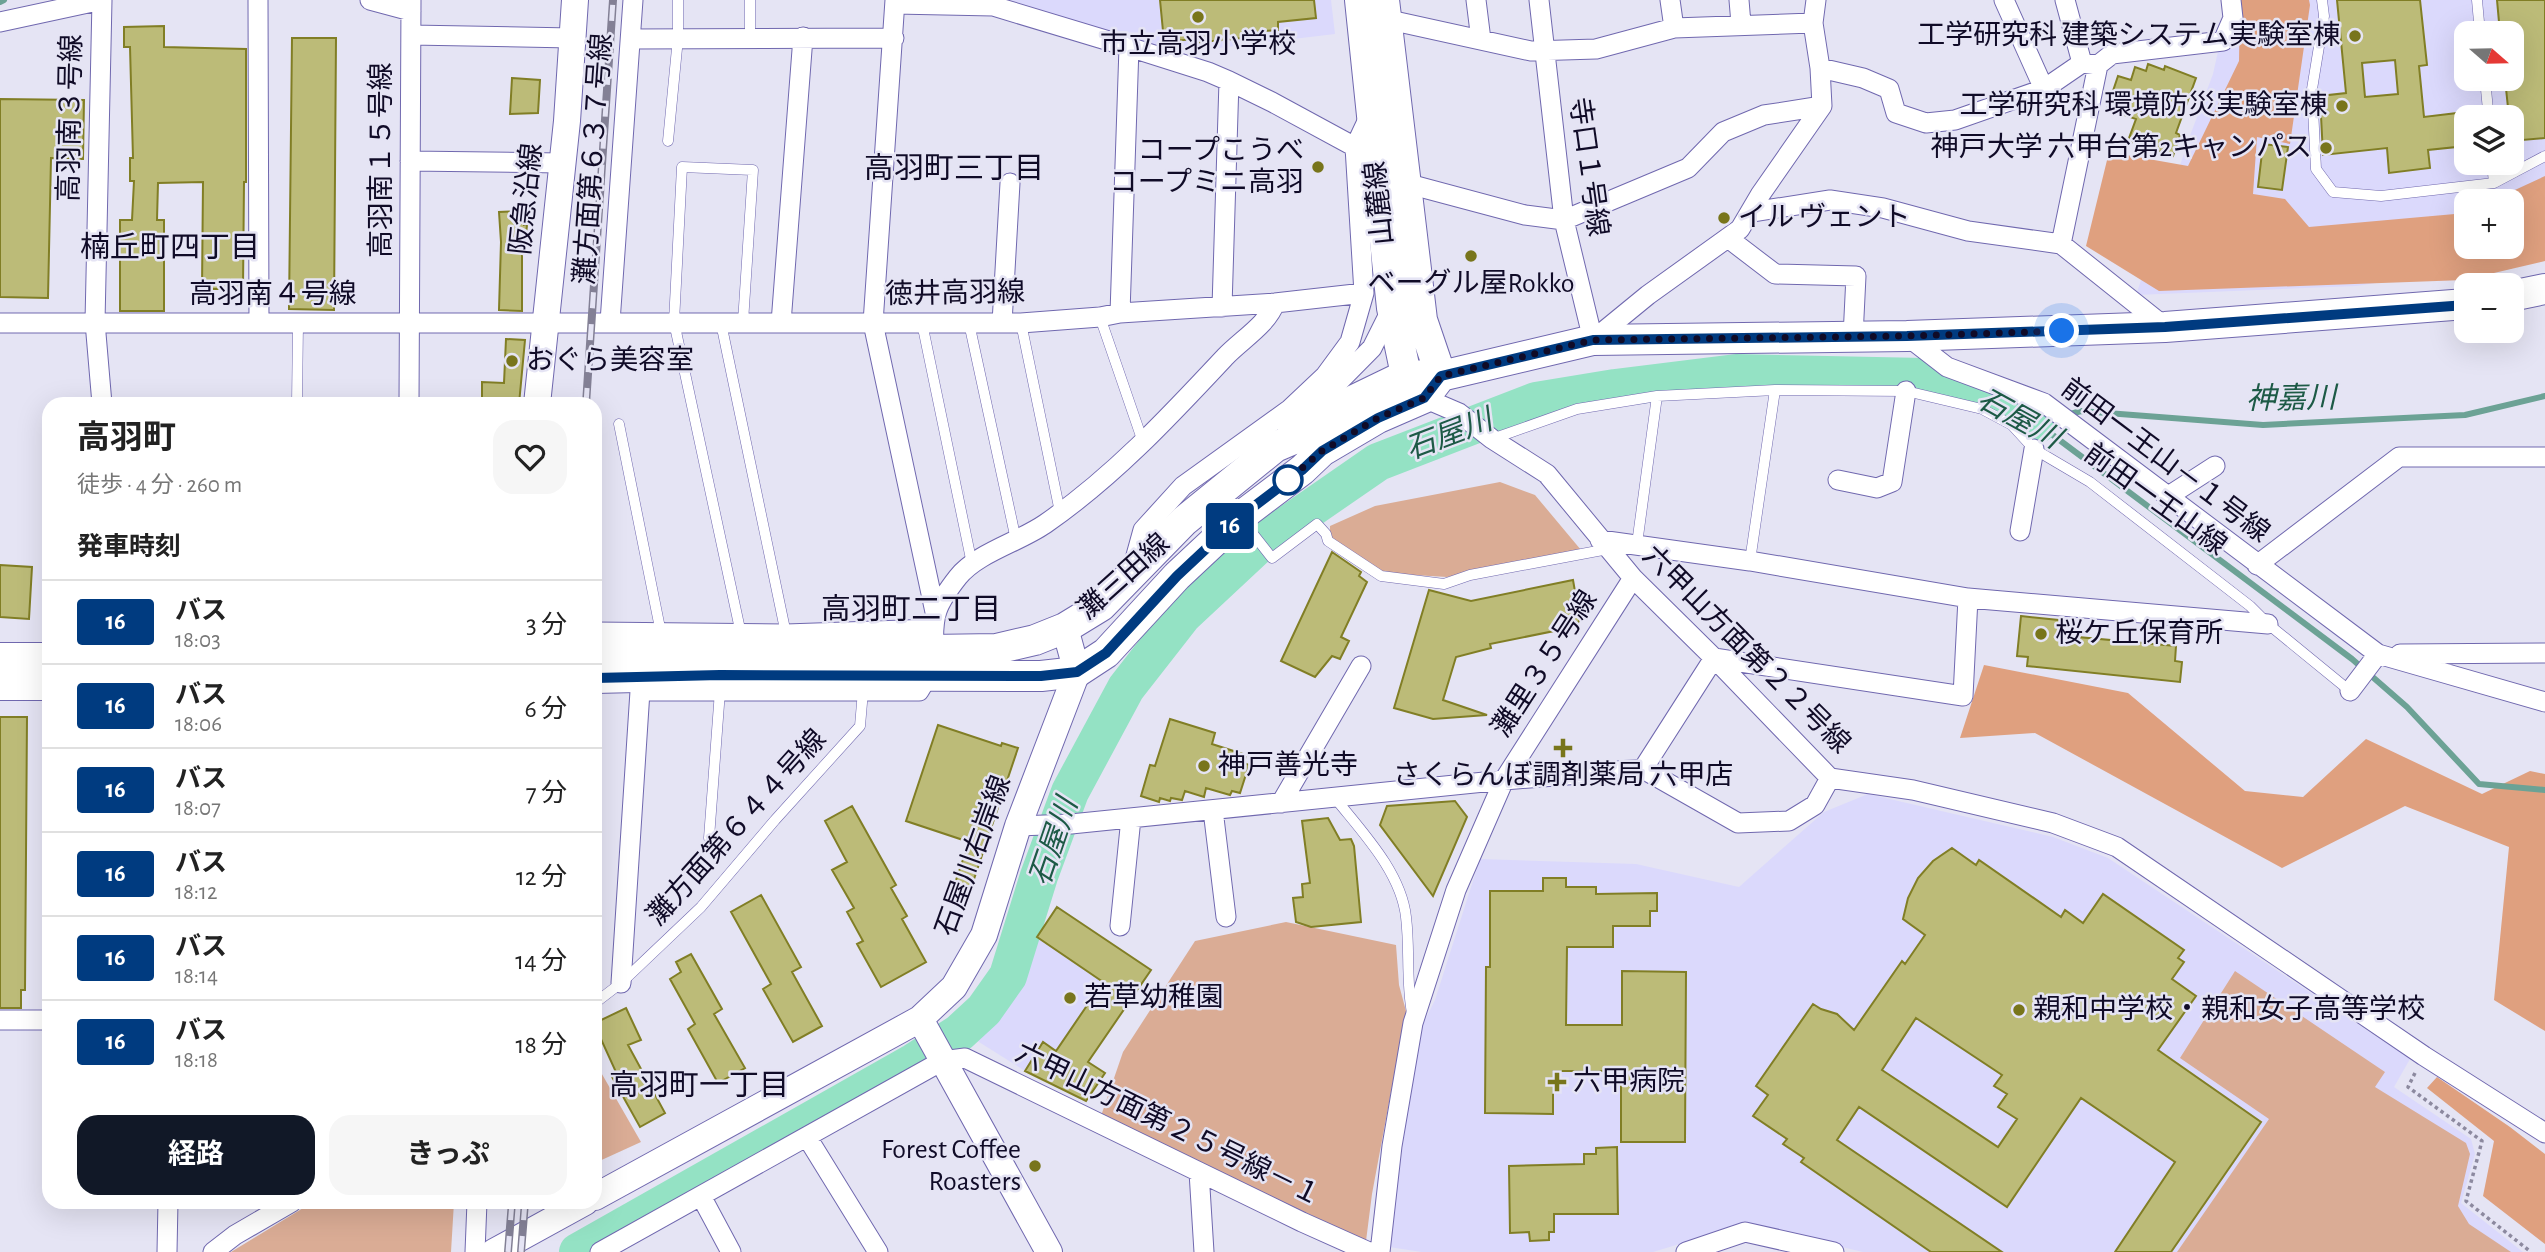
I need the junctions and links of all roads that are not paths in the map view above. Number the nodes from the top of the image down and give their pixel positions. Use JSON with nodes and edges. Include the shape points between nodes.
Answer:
{"nodes":[{"id":1,"x":102,"y":0,"type":"edge"},
{"id":2,"x":258,"y":0,"type":"edge"},
{"id":3,"x":370,"y":0,"type":"edge"},
{"id":4,"x":575,"y":0,"type":"edge"},
{"id":5,"x":633,"y":0,"type":"edge"},
{"id":6,"x":678,"y":0,"type":"edge"},
{"id":7,"x":750,"y":0,"type":"edge"},
{"id":8,"x":1476,"y":0,"type":"edge"},
{"id":9,"x":1539,"y":0,"type":"edge"},
{"id":10,"x":1670,"y":0,"type":"edge"},
{"id":11,"x":1739,"y":0,"type":"edge"},
{"id":12,"x":1816,"y":0,"type":"edge"},
{"id":13,"x":2004,"y":0,"type":"edge"},
{"id":14,"x":2065,"y":0,"type":"edge"},
{"id":15,"x":2231,"y":0,"type":"edge"},
{"id":16,"x":2322,"y":0,"type":"edge"},
{"id":17,"x":2477,"y":0,"type":"edge"},
{"id":18,"x":895,"y":2,"type":"edge"},
{"id":19,"x":411,"y":5,"type":"edge"},
{"id":20,"x":1373,"y":8,"type":"edge"},
{"id":21,"x":2479,"y":21,"type":"edge"},
{"id":22,"x":0,"y":22,"type":"edge"},
{"id":23,"x":1813,"y":23,"type":"junction"},
{"id":24,"x":1741,"y":24,"type":"junction"},
{"id":25,"x":1674,"y":28,"type":"junction"},
{"id":26,"x":411,"y":35,"type":"junction"},
{"id":27,"x":751,"y":37,"type":"junction"},
{"id":28,"x":803,"y":37,"type":"junction"},
{"id":29,"x":572,"y":38,"type":"junction"},
{"id":30,"x":678,"y":38,"type":"junction"},
{"id":31,"x":894,"y":38,"type":"junction"},
{"id":32,"x":631,"y":39,"type":"junction"},
{"id":33,"x":1481,"y":40,"type":"junction"},
{"id":34,"x":1129,"y":47,"type":"junction"},
{"id":35,"x":1545,"y":50,"type":"junction"},
{"id":36,"x":2090,"y":64,"type":"junction"},
{"id":37,"x":1820,"y":68,"type":"junction"},
{"id":38,"x":1229,"y":81,"type":"junction"},
{"id":39,"x":2044,"y":89,"type":"junction"},
{"id":40,"x":1822,"y":106,"type":"junction"},
{"id":41,"x":1371,"y":112,"type":"junction"},
{"id":42,"x":668,"y":141,"type":"dead end"},
{"id":43,"x":1355,"y":147,"type":"junction"},
{"id":44,"x":2545,"y":156,"type":"edge"},
{"id":45,"x":410,"y":161,"type":"junction"},
{"id":46,"x":562,"y":163,"type":"junction"},
{"id":47,"x":2493,"y":175,"type":"edge"},
{"id":48,"x":1010,"y":183,"type":"dead end"},
{"id":49,"x":1405,"y":183,"type":"junction"},
{"id":50,"x":2494,"y":183,"type":"junction"},
{"id":51,"x":1752,"y":212,"type":"junction"},
{"id":52,"x":1564,"y":220,"type":"junction"},
{"id":53,"x":1728,"y":238,"type":"junction"},
{"id":54,"x":2061,"y":244,"type":"junction"},
{"id":55,"x":2545,"y":289,"type":"edge"},
{"id":56,"x":1364,"y":293,"type":"junction"},
{"id":57,"x":2524,"y":293,"type":"edge"},
{"id":58,"x":1275,"y":303,"type":"junction"},
{"id":59,"x":2454,"y":305,"type":"edge"},
{"id":60,"x":1222,"y":307,"type":"junction"},
{"id":61,"x":1392,"y":309,"type":"junction"},
{"id":62,"x":1120,"y":313,"type":"junction"},
{"id":63,"x":1101,"y":317,"type":"junction"},
{"id":64,"x":95,"y":322,"type":"junction"},
{"id":65,"x":610,"y":322,"type":"junction"},
{"id":66,"x":674,"y":322,"type":"junction"},
{"id":67,"x":721,"y":322,"type":"junction"},
{"id":68,"x":743,"y":322,"type":"junction"},
{"id":69,"x":0,"y":323,"type":"edge"},
{"id":70,"x":259,"y":323,"type":"junction"},
{"id":71,"x":298,"y":323,"type":"junction"},
{"id":72,"x":781,"y":323,"type":"junction"},
{"id":73,"x":873,"y":323,"type":"junction"},
{"id":74,"x":922,"y":323,"type":"junction"},
{"id":75,"x":969,"y":323,"type":"junction"},
{"id":76,"x":1012,"y":323,"type":"junction"},
{"id":77,"x":410,"y":324,"type":"junction"},
{"id":78,"x":545,"y":324,"type":"junction"},
{"id":79,"x":2165,"y":327,"type":"junction"},
{"id":80,"x":1907,"y":336,"type":"junction"},
{"id":81,"x":1853,"y":337,"type":"junction"},
{"id":82,"x":1593,"y":340,"type":"junction"},
{"id":83,"x":1424,"y":383,"type":"junction"},
{"id":84,"x":1775,"y":390,"type":"junction"},
{"id":85,"x":1906,"y":391,"type":"junction"},
{"id":86,"x":1657,"y":396,"type":"junction"},
{"id":87,"x":101,"y":397,"type":"edge"},
{"id":88,"x":297,"y":397,"type":"edge"},
{"id":89,"x":409,"y":397,"type":"edge"},
{"id":90,"x":538,"y":397,"type":"edge"},
{"id":91,"x":1459,"y":413,"type":"junction"},
{"id":92,"x":619,"y":424,"type":"dead end"},
{"id":93,"x":1492,"y":439,"type":"junction"},
{"id":94,"x":1143,"y":444,"type":"junction"},
{"id":95,"x":1275,"y":447,"type":"junction"},
{"id":96,"x":2034,"y":449,"type":"junction"},
{"id":97,"x":2545,"y":457,"type":"edge"},
{"id":98,"x":2215,"y":466,"type":"dead end"},
{"id":99,"x":1838,"y":480,"type":"dead end"},
{"id":100,"x":2168,"y":497,"type":"junction"},
{"id":101,"x":1060,"y":512,"type":"junction"},
{"id":102,"x":1241,"y":519,"type":"junction"},
{"id":103,"x":2020,"y":531,"type":"dead end"},
{"id":104,"x":1016,"y":540,"type":"junction"},
{"id":105,"x":1637,"y":544,"type":"junction"},
{"id":106,"x":1604,"y":545,"type":"junction"},
{"id":107,"x":1750,"y":561,"type":"junction"},
{"id":108,"x":972,"y":564,"type":"junction"},
{"id":109,"x":2257,"y":565,"type":"junction"},
{"id":110,"x":1130,"y":576,"type":"junction"},
{"id":111,"x":1633,"y":578,"type":"junction"},
{"id":112,"x":1968,"y":598,"type":"junction"},
{"id":113,"x":2268,"y":624,"type":"junction"},
{"id":114,"x":1066,"y":628,"type":"junction"},
{"id":115,"x":602,"y":632,"type":"edge"},
{"id":116,"x":661,"y":634,"type":"junction"},
{"id":117,"x":741,"y":634,"type":"junction"},
{"id":118,"x":786,"y":634,"type":"junction"},
{"id":119,"x":932,"y":642,"type":"junction"},
{"id":120,"x":2545,"y":653,"type":"edge"},
{"id":121,"x":2378,"y":654,"type":"junction"},
{"id":122,"x":602,"y":655,"type":"edge"},
{"id":123,"x":0,"y":658,"type":"edge"},
{"id":124,"x":42,"y":658,"type":"edge"},
{"id":125,"x":1714,"y":658,"type":"junction"},
{"id":126,"x":1361,"y":666,"type":"dead end"},
{"id":127,"x":1077,"y":672,"type":"junction"},
{"id":128,"x":602,"y":678,"type":"edge"},
{"id":129,"x":0,"y":685,"type":"edge"},
{"id":130,"x":42,"y":685,"type":"edge"},
{"id":131,"x":602,"y":691,"type":"edge"},
{"id":132,"x":640,"y":691,"type":"junction"},
{"id":133,"x":720,"y":691,"type":"junction"},
{"id":134,"x":863,"y":691,"type":"junction"},
{"id":135,"x":2350,"y":691,"type":"joint"},
{"id":136,"x":2545,"y":702,"type":"edge"},
{"id":137,"x":1643,"y":769,"type":"junction"},
{"id":138,"x":1830,"y":778,"type":"junction"},
{"id":139,"x":1504,"y":780,"type":"junction"},
{"id":140,"x":1335,"y":798,"type":"junction"},
{"id":141,"x":1281,"y":803,"type":"junction"},
{"id":142,"x":1213,"y":810,"type":"junction"},
{"id":143,"x":1131,"y":818,"type":"junction"},
{"id":144,"x":1028,"y":826,"type":"junction"},
{"id":145,"x":709,"y":838,"type":"dead end"},
{"id":146,"x":1226,"y":916,"type":"dead end"},
{"id":147,"x":1120,"y":926,"type":"dead end"},
{"id":148,"x":621,"y":983,"type":"junction"},
{"id":149,"x":602,"y":998,"type":"edge"},
{"id":150,"x":920,"y":1019,"type":"junction"},
{"id":151,"x":0,"y":1020,"type":"edge"},
{"id":152,"x":42,"y":1020,"type":"edge"},
{"id":153,"x":1413,"y":1023,"type":"junction"},
{"id":154,"x":942,"y":1061,"type":"junction"},
{"id":155,"x":2545,"y":1133,"type":"edge"},
{"id":156,"x":807,"y":1137,"type":"junction"},
{"id":157,"x":1199,"y":1172,"type":"junction"},
{"id":158,"x":602,"y":1193,"type":"edge"},
{"id":159,"x":701,"y":1196,"type":"junction"},
{"id":160,"x":167,"y":1209,"type":"edge"},
{"id":161,"x":280,"y":1209,"type":"edge"},
{"id":162,"x":477,"y":1209,"type":"edge"},
{"id":163,"x":572,"y":1209,"type":"edge"},
{"id":164,"x":1708,"y":1249,"type":"edge"},
{"id":165,"x":167,"y":1252,"type":"edge"},
{"id":166,"x":213,"y":1252,"type":"edge"},
{"id":167,"x":475,"y":1252,"type":"edge"},
{"id":168,"x":494,"y":1252,"type":"edge"},
{"id":169,"x":600,"y":1252,"type":"edge"},
{"id":170,"x":731,"y":1252,"type":"edge"},
{"id":171,"x":878,"y":1252,"type":"edge"},
{"id":172,"x":1049,"y":1252,"type":"edge"},
{"id":173,"x":1204,"y":1252,"type":"edge"},
{"id":174,"x":1369,"y":1252,"type":"edge"},
{"id":175,"x":1380,"y":1252,"type":"edge"},
{"id":176,"x":1686,"y":1252,"type":"edge"},
{"id":177,"x":1834,"y":1252,"type":"edge"}],
"edges":[{"from":1,"to":22,"type":"street"},
{"from":1,"to":64,"type":"street","name":"高羽南３号線"},
{"from":2,"to":70,"type":"street"},
{"from":3,"to":19,"type":"street"},
{"from":4,"to":29,"type":"street","name":"阪急沿線"},
{"from":5,"to":32,"type":"street","name":"灘方面第６３７号線"},
{"from":6,"to":30,"type":"lane"},
{"from":7,"to":27,"type":"lane"},
{"from":8,"to":33,"type":"street"},
{"from":9,"to":35,"type":"street","name":"寺口１号線"},
{"from":10,"to":25,"type":"street"},
{"from":11,"to":24,"type":"street"},
{"from":12,"to":23,"type":"street"},
{"from":13,"to":39,"type":"street"},
{"from":14,"to":36,"type":"street"},
{"from":15,"to":36,"type":"street","via":[[2233,18],[2223,41],[2112,54]]},
{"from":16,"to":50,"type":"lane","via":[[2324,16],[2312,89],[2316,169],[2333,192],[2381,196]]},
{"from":17,"to":21,"type":"lane"},
{"from":18,"to":31,"type":"street"},
{"from":18,"to":34,"type":"street","via":[[993,6]]},
{"from":19,"to":26,"type":"street","name":"高羽南１５号線"},
{"from":20,"to":33,"type":"street"},
{"from":20,"to":41,"type":"main road","name":"山麓線"},
{"from":20,"to":49,"type":"main road","name":"山麓線"},
{"from":23,"to":24,"type":"street"},
{"from":23,"to":37,"type":"street"},
{"from":24,"to":25,"type":"street"},
{"from":25,"to":35,"type":"street","via":[[1596,49]]},
{"from":26,"to":29,"type":"street"},
{"from":26,"to":45,"type":"street","name":"高羽南１５号線"},
{"from":27,"to":28,"type":"street"},
{"from":27,"to":30,"type":"street"},
{"from":28,"to":31,"type":"street"},
{"from":28,"to":72,"type":"street"},
{"from":29,"to":46,"type":"street","name":"阪急沿線"},
{"from":30,"to":32,"type":"street"},
{"from":30,"to":42,"type":"lane"},
{"from":31,"to":73,"type":"street"},
{"from":32,"to":65,"type":"street","name":"灘方面第６３７号線"},
{"from":33,"to":35,"type":"street"},
{"from":34,"to":38,"type":"street"},
{"from":34,"to":62,"type":"street"},
{"from":35,"to":52,"type":"street","name":"寺口１号線"},
{"from":36,"to":39,"type":"street"},
{"from":36,"to":54,"type":"street"},
{"from":37,"to":39,"type":"street","via":[[1889,89],[1896,113],[1926,123],[1955,120]]},
{"from":37,"to":40,"type":"street"},
{"from":38,"to":43,"type":"street"},
{"from":38,"to":60,"type":"street"},
{"from":40,"to":51,"type":"street"},
{"from":40,"to":52,"type":"street","via":[[1764,115],[1723,132],[1688,168]]},
{"from":41,"to":43,"type":"street"},
{"from":41,"to":61,"type":"main road","name":"山麓線"},
{"from":43,"to":56,"type":"street"},
{"from":44,"to":50,"type":"lane"},
{"from":45,"to":46,"type":"street"},
{"from":45,"to":77,"type":"street","name":"高羽南１５号線"},
{"from":46,"to":78,"type":"street","name":"阪急沿線"},
{"from":47,"to":50,"type":"lane"},
{"from":48,"to":76,"type":"street"},
{"from":49,"to":52,"type":"street","via":[[1525,215]]},
{"from":49,"to":83,"type":"main road","name":"山麓線","via":[[1422,320]]},
{"from":51,"to":53,"type":"street"},
{"from":51,"to":54,"type":"street","via":[[1830,200],[1883,208],[1968,231]]},
{"from":52,"to":82,"type":"street","name":"寺口１号線"},
{"from":53,"to":81,"type":"street","via":[[1775,274],[1856,276]]},
{"from":53,"to":82,"type":"street"},
{"from":54,"to":79,"type":"street"},
{"from":55,"to":57,"type":"main road"},
{"from":56,"to":58,"type":"street","name":"徳井高羽線"},
{"from":56,"to":110,"type":"street","via":[[1350,342],[1325,376],[1290,409],[1183,486],[1143,530]]},
{"from":58,"to":60,"type":"street","name":"徳井高羽線"},
{"from":58,"to":94,"type":"street","via":[[1271,314]]},
{"from":59,"to":79,"type":"main road","name":"灘三田線"},
{"from":60,"to":62,"type":"street","name":"徳井高羽線"},
{"from":61,"to":83,"type":"main road","name":"山麓線"},
{"from":61,"to":95,"type":"street","via":[[1372,348]]},
{"from":62,"to":63,"type":"street","name":"徳井高羽線"},
{"from":63,"to":76,"type":"street","name":"徳井高羽線"},
{"from":63,"to":94,"type":"lane"},
{"from":64,"to":69,"type":"street","name":"高羽南４号線"},
{"from":64,"to":70,"type":"street","name":"高羽南４号線"},
{"from":64,"to":87,"type":"street","name":"高羽南３号線"},
{"from":65,"to":66,"type":"street","name":"徳井高羽線"},
{"from":65,"to":78,"type":"street","name":"徳井高羽線"},
{"from":66,"to":67,"type":"street","name":"徳井高羽線"},
{"from":66,"to":68,"type":"lane","via":[[682,167],[753,170]]},
{"from":66,"to":117,"type":"lane"},
{"from":67,"to":68,"type":"street","name":"徳井高羽線"},
{"from":67,"to":118,"type":"lane"},
{"from":68,"to":72,"type":"street","name":"徳井高羽線"},
{"from":70,"to":71,"type":"street","name":"高羽南４号線"},
{"from":71,"to":77,"type":"street","name":"高羽南４号線"},
{"from":71,"to":88,"type":"lane"},
{"from":72,"to":73,"type":"street","name":"徳井高羽線"},
{"from":73,"to":74,"type":"street","name":"徳井高羽線"},
{"from":73,"to":119,"type":"street"},
{"from":74,"to":75,"type":"street","name":"徳井高羽線"},
{"from":74,"to":108,"type":"lane"},
{"from":75,"to":76,"type":"street","name":"徳井高羽線"},
{"from":75,"to":104,"type":"lane"},
{"from":76,"to":101,"type":"lane"},
{"from":77,"to":78,"type":"street","name":"高羽南４号線"},
{"from":77,"to":89,"type":"street","name":"高羽南１５号線"},
{"from":78,"to":90,"type":"street","name":"阪急沿線"},
{"from":79,"to":80,"type":"main road","name":"灘三田線"},
{"from":80,"to":81,"type":"main road","name":"灘三田線"},
{"from":80,"to":100,"type":"street","name":"前田一王山－１号線","via":[[1947,367],[2044,403]]},
{"from":81,"to":82,"type":"main road","name":"灘三田線"},
{"from":82,"to":83,"type":"main road","name":"灘三田線"},
{"from":83,"to":91,"type":"street"},
{"from":83,"to":91,"type":"street"},
{"from":83,"to":95,"type":"main road","name":"灘三田線","via":[[1346,404],[1303,435]]},
{"from":83,"to":102,"type":"main road","name":"灘三田線","via":[[1378,418],[1322,451]]},
{"from":84,"to":85,"type":"lane","name":"前田一王山線"},
{"from":84,"to":86,"type":"lane","name":"前田一王山線"},
{"from":84,"to":107,"type":"lane"},
{"from":85,"to":96,"type":"lane","name":"前田一王山線","via":[[1982,409],[2012,425]]},
{"from":85,"to":99,"type":"street","via":[[1892,482],[1877,488]]},
{"from":86,"to":93,"type":"lane","name":"前田一王山線","via":[[1577,409]]},
{"from":86,"to":105,"type":"lane"},
{"from":91,"to":93,"type":"street","name":"六甲山方面第２２号線"},
{"from":92,"to":116,"type":"lane"},
{"from":93,"to":106,"type":"street","name":"六甲山方面第２２号線","via":[[1547,474]]},
{"from":94,"to":101,"type":"street","via":[[1111,475]]},
{"from":95,"to":110,"type":"main road","name":"灘三田線","via":[[1201,506]]},
{"from":96,"to":103,"type":"street"},
{"from":96,"to":113,"type":"lane","name":"前田一王山線","via":[[2090,482]]},
{"from":97,"to":109,"type":"street","via":[[2399,457]]},
{"from":98,"to":100,"type":"street"},
{"from":100,"to":109,"type":"street","name":"前田一王山－１号線"},
{"from":101,"to":104,"type":"street"},
{"from":102,"to":106,"type":"lane","via":[[1272,558],[1317,524],[1328,541],[1381,576],[1430,583],[1444,584]]},
{"from":102,"to":127,"type":"main road","name":"灘三田線","via":[[1177,576],[1106,653]]},
{"from":104,"to":108,"type":"street"},
{"from":105,"to":106,"type":"street"},
{"from":105,"to":107,"type":"street"},
{"from":106,"to":111,"type":"street","name":"六甲山方面第２２号線"},
{"from":107,"to":112,"type":"street"},
{"from":108,"to":119,"type":"street","via":[[959,575]]},
{"from":109,"to":121,"type":"street","name":"前田一王山－１号線"},
{"from":110,"to":114,"type":"main road","name":"灘三田線","via":[[1101,607]]},
{"from":111,"to":125,"type":"street","name":"六甲山方面第２２号線"},
{"from":111,"to":139,"type":"street","name":"灘里３５号線"},
{"from":112,"to":113,"type":"street"},
{"from":112,"to":125,"type":"street","via":[[1963,696]]},
{"from":113,"to":135,"type":"lane","name":"前田一王山線"},
{"from":114,"to":119,"type":"main road","name":"灘三田線","via":[[996,649]]},
{"from":114,"to":127,"type":"street"},
{"from":115,"to":116,"type":"street"},
{"from":116,"to":117,"type":"street"},
{"from":117,"to":118,"type":"street"},
{"from":118,"to":119,"type":"street"},
{"from":119,"to":122,"type":"main road","name":"灘三田線"},
{"from":119,"to":127,"type":"main road","name":"灘三田線","via":[[1041,676]]},
{"from":119,"to":128,"type":"main road","name":"灘三田線","via":[[720,675]]},
{"from":119,"to":134,"type":"street","via":[[919,691]]},
{"from":120,"to":121,"type":"street"},
{"from":121,"to":135,"type":"street","name":"前田一王山線"},
{"from":121,"to":136,"type":"street"},
{"from":123,"to":124,"type":"main road"},
{"from":125,"to":137,"type":"street"},
{"from":125,"to":138,"type":"street","name":"六甲山方面第２２号線"},
{"from":126,"to":141,"type":"street"},
{"from":127,"to":144,"type":"street","name":"石屋川右岸線"},
{"from":129,"to":130,"type":"main road"},
{"from":131,"to":132,"type":"street"},
{"from":132,"to":133,"type":"street"},
{"from":132,"to":148,"type":"street"},
{"from":133,"to":134,"type":"street"},
{"from":133,"to":145,"type":"lane"},
{"from":134,"to":148,"type":"lane","name":"灘方面第６４４号線","via":[[860,726],[701,907]]},
{"from":137,"to":138,"type":"street","via":[[1738,823],[1789,821],[1815,805]]},
{"from":137,"to":139,"type":"street"},
{"from":138,"to":155,"type":"street","name":"六甲山方面第２２号線","via":[[1913,790],[2053,823],[2117,847]]},
{"from":139,"to":140,"type":"street"},
{"from":139,"to":153,"type":"street","name":"灘里３５号線","via":[[1456,890]]},
{"from":140,"to":141,"type":"street"},
{"from":140,"to":153,"type":"lane","via":[[1391,869],[1406,915],[1407,990]]},
{"from":141,"to":142,"type":"street"},
{"from":142,"to":143,"type":"street"},
{"from":142,"to":146,"type":"street"},
{"from":143,"to":144,"type":"street"},
{"from":143,"to":147,"type":"street"},
{"from":144,"to":150,"type":"street","name":"石屋川右岸線","via":[[984,935],[954,987]]},
{"from":148,"to":149,"type":"lane","name":"灘方面第６４４号線"},
{"from":150,"to":154,"type":"street"},
{"from":150,"to":158,"type":"street","name":"石屋川右岸線"},
{"from":151,"to":152,"type":"street"},
{"from":153,"to":175,"type":"street","name":"灘里３５号線"},
{"from":154,"to":156,"type":"street"},
{"from":154,"to":157,"type":"street","name":"六甲山方面第２５号線－１","via":[[965,1058]]},
{"from":154,"to":172,"type":"street"},
{"from":156,"to":159,"type":"street"},
{"from":156,"to":171,"type":"street"},
{"from":157,"to":173,"type":"street"},
{"from":157,"to":174,"type":"street","name":"六甲山方面第２５号線－１"},
{"from":159,"to":169,"type":"street"},
{"from":159,"to":170,"type":"street"},
{"from":160,"to":165,"type":"street"},
{"from":161,"to":166,"type":"street"},
{"from":162,"to":167,"type":"street"},
{"from":163,"to":168,"type":"street"},
{"from":164,"to":176,"type":"street"},
{"from":164,"to":177,"type":"street","via":[[1745,1232]]}]}
